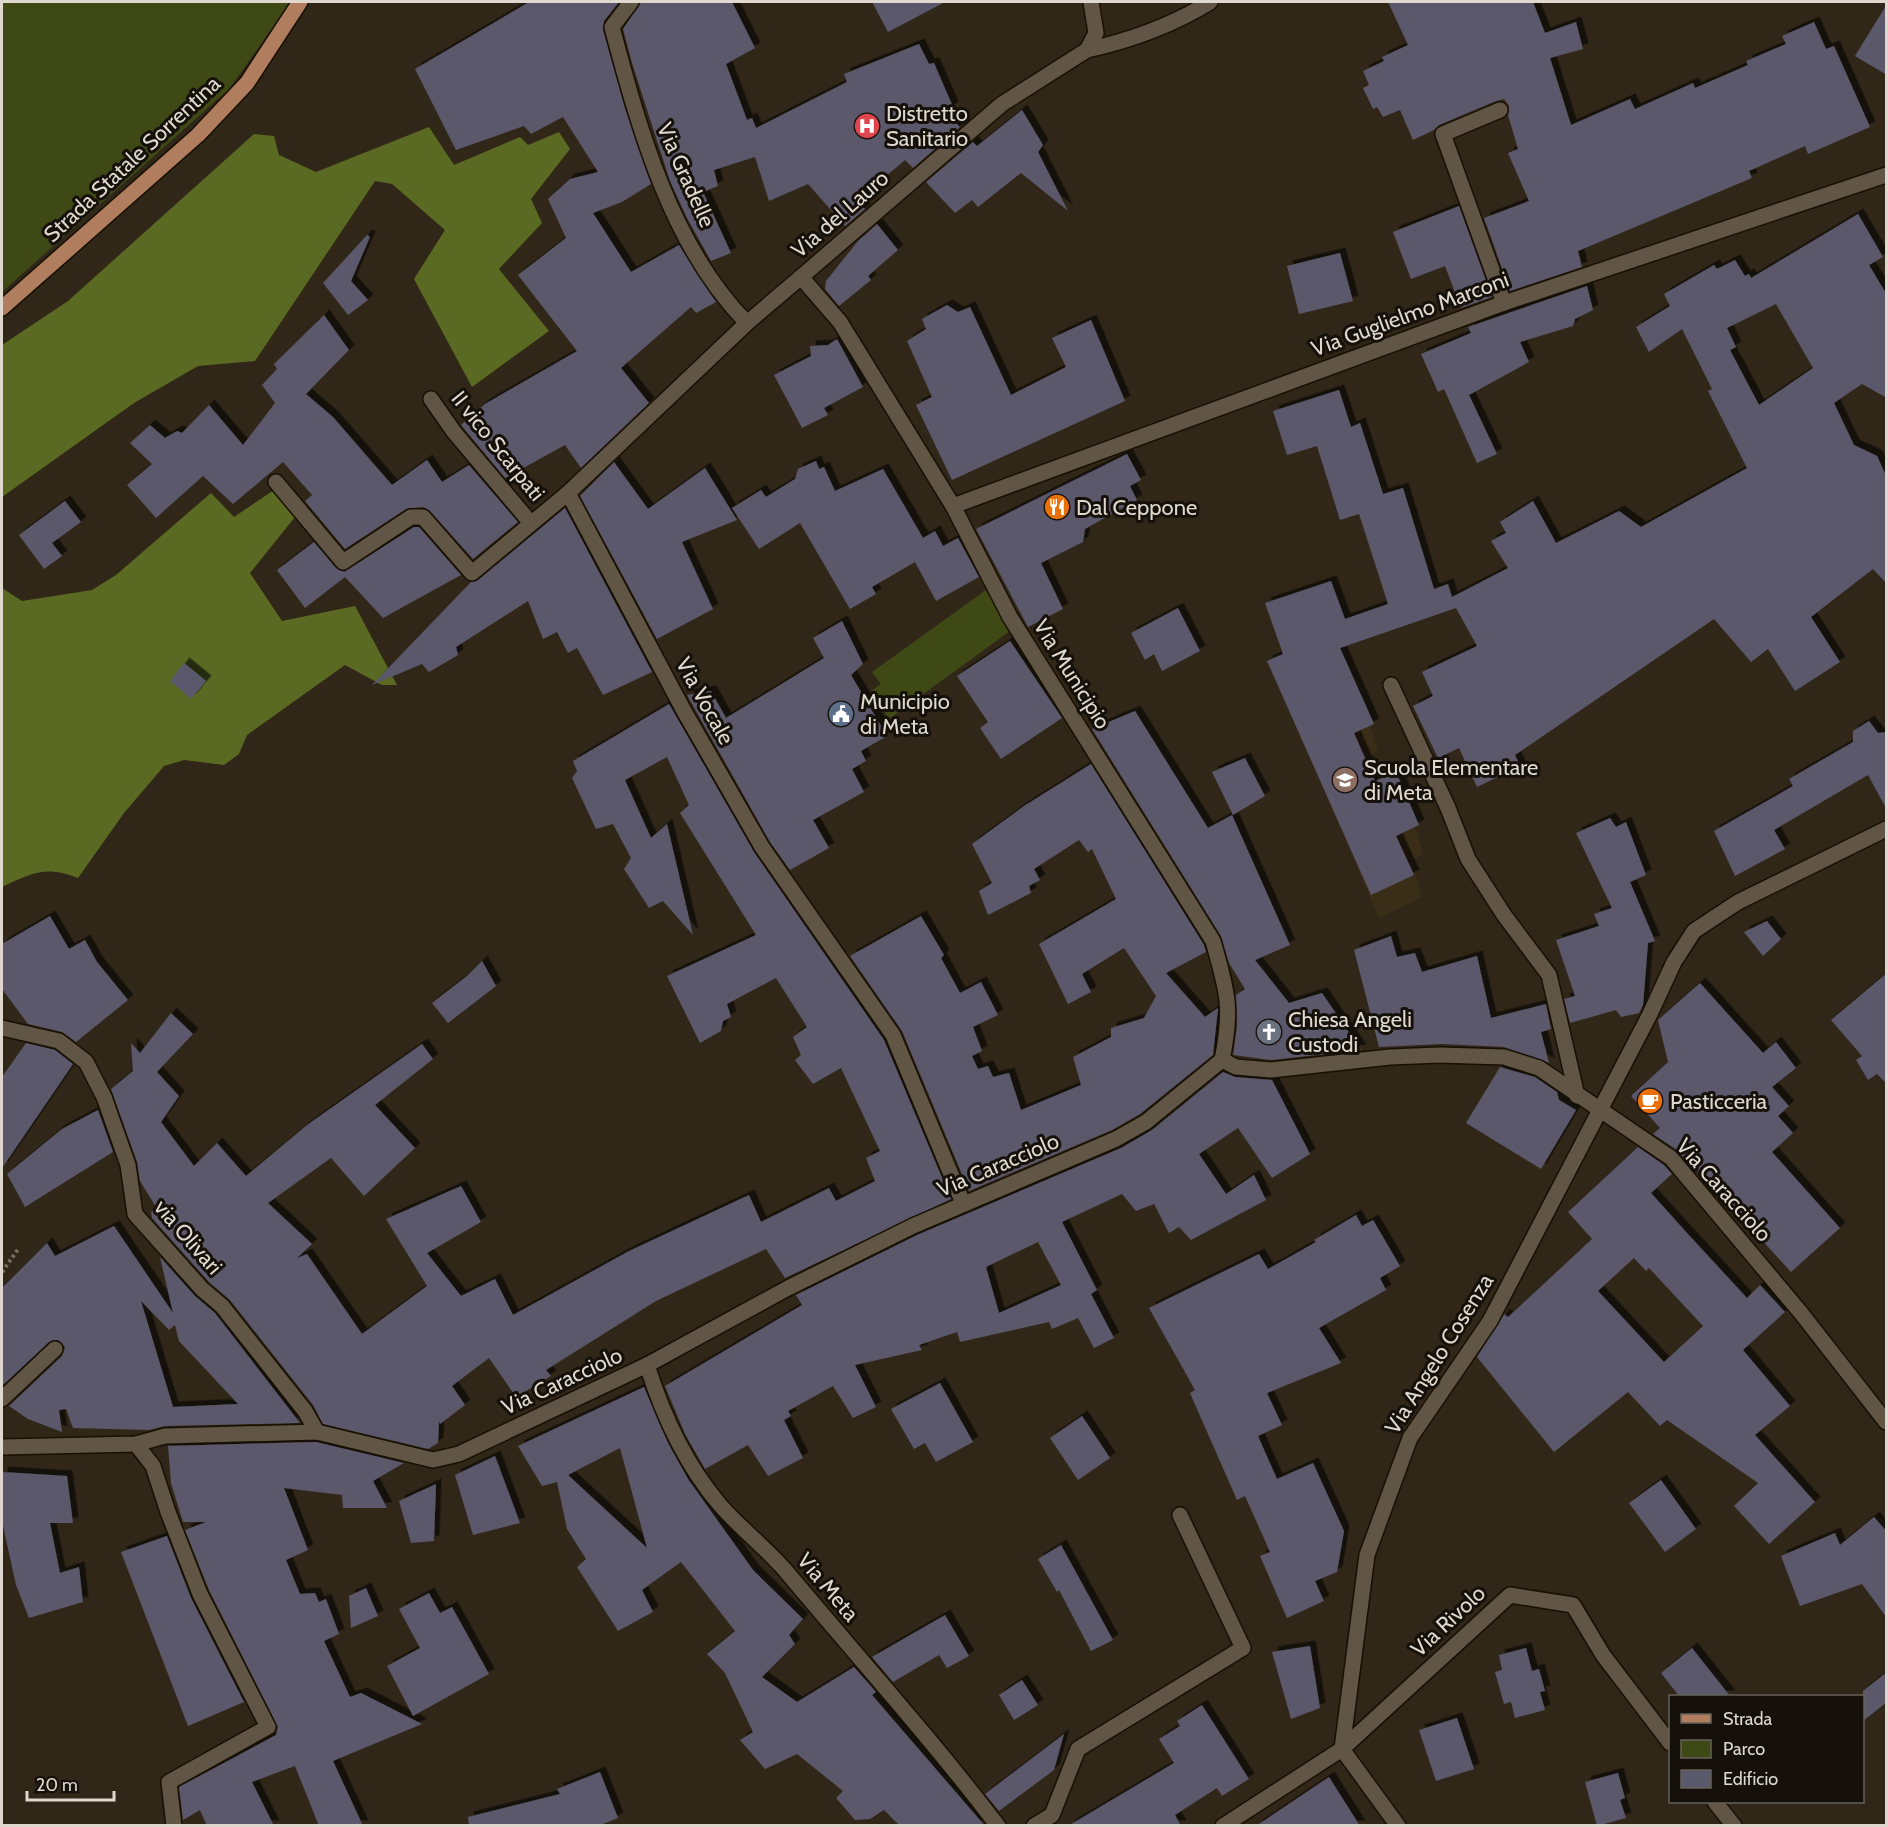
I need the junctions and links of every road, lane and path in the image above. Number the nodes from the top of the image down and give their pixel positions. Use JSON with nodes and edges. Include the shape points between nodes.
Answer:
{"nodes":[{"id":1,"x":300,"y":2,"type":"edge"},
{"id":2,"x":631,"y":2,"type":"edge"},
{"id":3,"x":1091,"y":2,"type":"edge"},
{"id":4,"x":1210,"y":2,"type":"edge"},
{"id":5,"x":1087,"y":50,"type":"junction"},
{"id":6,"x":1500,"y":110,"type":"dead end"},
{"id":7,"x":1887,"y":175,"type":"edge"},
{"id":8,"x":801,"y":277,"type":"junction"},
{"id":9,"x":1504,"y":303,"type":"junction"},
{"id":10,"x":2,"y":308,"type":"edge"},
{"id":11,"x":840,"y":322,"type":"joint"},
{"id":12,"x":747,"y":324,"type":"junction"},
{"id":13,"x":430,"y":399,"type":"dead end"},
{"id":14,"x":276,"y":482,"type":"dead end"},
{"id":15,"x":568,"y":493,"type":"junction"},
{"id":16,"x":953,"y":506,"type":"junction"},
{"id":17,"x":530,"y":522,"type":"junction"},
{"id":18,"x":1391,"y":685,"type":"dead end"},
{"id":19,"x":1887,"y":829,"type":"edge"},
{"id":20,"x":2,"y":1028,"type":"edge"},
{"id":21,"x":1222,"y":1060,"type":"junction"},
{"id":22,"x":1578,"y":1096,"type":"junction"},
{"id":23,"x":1600,"y":1107,"type":"junction"},
{"id":24,"x":963,"y":1203,"type":"junction"},
{"id":25,"x":19,"y":1248,"type":"dead end"},
{"id":26,"x":2,"y":1272,"type":"edge"},
{"id":27,"x":55,"y":1349,"type":"dead end"},
{"id":28,"x":647,"y":1365,"type":"junction"},
{"id":29,"x":2,"y":1399,"type":"edge"},
{"id":30,"x":1887,"y":1422,"type":"edge"},
{"id":31,"x":317,"y":1432,"type":"junction"},
{"id":32,"x":136,"y":1444,"type":"junction"},
{"id":33,"x":2,"y":1447,"type":"edge"},
{"id":34,"x":1180,"y":1515,"type":"dead end"},
{"id":35,"x":1669,"y":1740,"type":"edge"},
{"id":36,"x":1342,"y":1749,"type":"junction"},
{"id":37,"x":1716,"y":1803,"type":"edge"},
{"id":38,"x":174,"y":1826,"type":"edge"},
{"id":39,"x":998,"y":1826,"type":"edge"},
{"id":40,"x":1034,"y":1826,"type":"edge"},
{"id":41,"x":1223,"y":1826,"type":"edge"},
{"id":42,"x":1398,"y":1826,"type":"edge"},
{"id":43,"x":1734,"y":1826,"type":"edge"}],
"edges":[{"from":1,"to":10,"type":"main road","name":"Strada Statale Sorrentina","via":[[247,83],[198,135]]},
{"from":2,"to":12,"type":"street","name":"Via Gradelle","via":[[612,27],[659,181],[710,279]]},
{"from":3,"to":5,"type":"street","via":[[1096,33]]},
{"from":4,"to":5,"type":"street","via":[[1130,41]]},
{"from":5,"to":8,"type":"street","name":"Via del Lauro","via":[[1002,104]]},
{"from":6,"to":9,"type":"street","via":[[1443,134]]},
{"from":7,"to":9,"type":"street","name":"Via Guglielmo Marconi"},
{"from":8,"to":11,"type":"street","name":"Via del Lauro"},
{"from":8,"to":12,"type":"street"},
{"from":9,"to":16,"type":"street","name":"Via Guglielmo Marconi"},
{"from":11,"to":16,"type":"street","name":"Via Municipio"},
{"from":12,"to":15,"type":"street"},
{"from":13,"to":17,"type":"street","name":"II vico Scarpati"},
{"from":14,"to":17,"type":"street","via":[[343,562],[411,517],[423,517],[472,573]]},
{"from":15,"to":17,"type":"street"},
{"from":15,"to":24,"type":"street","name":"Via Vocale","via":[[684,711],[762,847],[893,1035]]},
{"from":16,"to":21,"type":"street","name":"Via Municipio","via":[[1010,617],[1213,941],[1228,996],[1229,1026]]},
{"from":18,"to":22,"type":"street","via":[[1468,859],[1549,975]]},
{"from":19,"to":23,"type":"street","name":"Via Angelo Cosenza","via":[[1738,902],[1694,931],[1674,962]]},
{"from":20,"to":31,"type":"street","name":"via Olivari","via":[[59,1041],[86,1062],[104,1097],[128,1165],[135,1214],[222,1306],[305,1411]]},
{"from":21,"to":22,"type":"street","name":"Via Caracciolo","via":[[1236,1067],[1271,1070],[1390,1057],[1504,1057],[1539,1068]]},
{"from":21,"to":24,"type":"street","name":"Via Caracciolo","via":[[1146,1122],[1116,1139]]},
{"from":22,"to":23,"type":"street","name":"Via Caracciolo"},
{"from":23,"to":30,"type":"street","name":"Via Caracciolo","via":[[1671,1158],[1802,1313]]},
{"from":23,"to":36,"type":"street","name":"Via Angelo Cosenza","via":[[1490,1321],[1410,1438],[1367,1555]]},
{"from":24,"to":28,"type":"street","name":"Via Caracciolo","via":[[788,1288]]},
{"from":25,"to":26,"type":"path"},
{"from":27,"to":29,"type":"street"},
{"from":28,"to":31,"type":"street","name":"Via Caracciolo","via":[[450,1456],[433,1460]]},
{"from":28,"to":39,"type":"street","name":"Via Meta","via":[[662,1412],[693,1468],[721,1506],[778,1562],[945,1757]]},
{"from":31,"to":32,"type":"street","name":"Via Caracciolo","via":[[165,1436]]},
{"from":32,"to":33,"type":"street","name":"Via Caracciolo"},
{"from":32,"to":38,"type":"street","via":[[153,1466],[200,1594],[268,1727],[169,1782]]},
{"from":34,"to":40,"type":"street","via":[[1243,1648],[1078,1749],[1052,1815]]},
{"from":35,"to":36,"type":"street","name":"Via Rivolo","via":[[1603,1655],[1573,1605],[1510,1595]]},
{"from":36,"to":41,"type":"street"},
{"from":36,"to":42,"type":"street"},
{"from":37,"to":43,"type":"street"}]}
